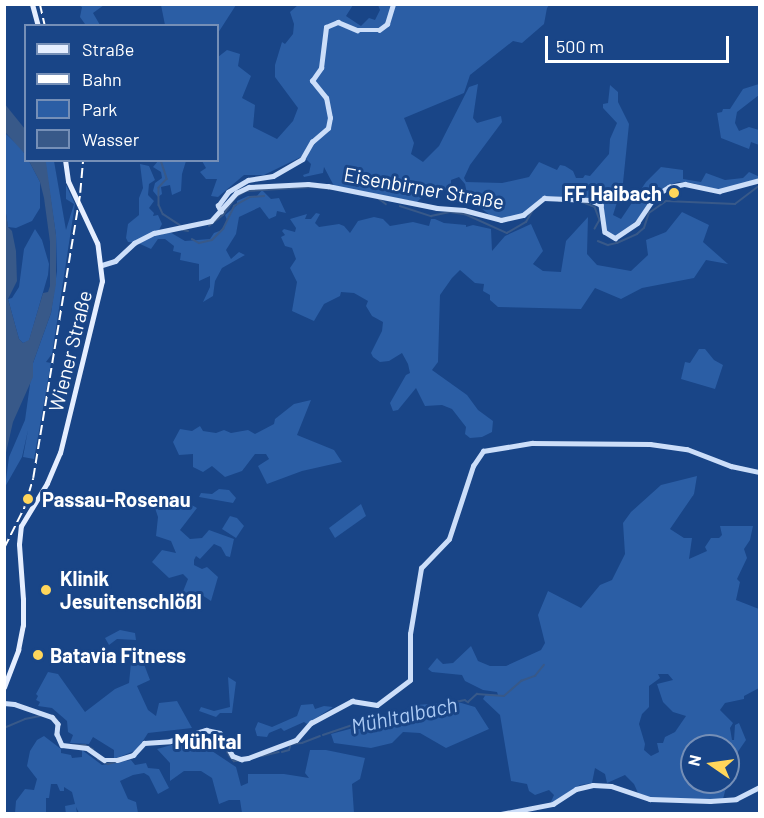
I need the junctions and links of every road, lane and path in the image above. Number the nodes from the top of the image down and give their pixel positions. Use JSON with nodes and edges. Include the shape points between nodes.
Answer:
{"nodes":[{"id":1,"x":32,"y":4,"type":"edge"},
{"id":2,"x":393,"y":4,"type":"edge"},
{"id":3,"x":37,"y":24,"type":"edge"},
{"id":4,"x":65,"y":162,"type":"edge"},
{"id":5,"x":759,"y":180,"type":"edge"},
{"id":6,"x":221,"y":212,"type":"junction"},
{"id":7,"x":102,"y":265,"type":"junction"},
{"id":8,"x":759,"y":472,"type":"edge"},
{"id":9,"x":4,"y":687,"type":"edge"},
{"id":10,"x":4,"y":703,"type":"edge"},
{"id":11,"x":759,"y":787,"type":"edge"},
{"id":12,"x":501,"y":813,"type":"edge"}],
"edges":[{"from":1,"to":3,"type":"main road"},
{"from":2,"to":6,"type":"main road","via":[[387,24],[379,30],[357,30],[338,22],[327,25],[321,68],[312,81],[326,98],[328,128],[312,142],[302,159],[273,176],[248,180],[228,192],[218,206]]},
{"from":4,"to":7,"type":"main road","name":"Wiener Straße","via":[[67,176],[92,226]]},
{"from":5,"to":6,"type":"main road","name":"Eisenbirner Straße","via":[[719,191],[685,184],[669,187],[655,196],[637,223],[615,238],[605,232],[601,205],[590,200],[547,197],[523,215],[501,220],[357,190],[302,184],[246,188],[233,196]]},
{"from":6,"to":7,"type":"main road","name":"Eisenbirner Straße","via":[[207,223],[146,236],[115,261]]},
{"from":7,"to":9,"type":"main road","name":"Wiener Straße","via":[[100,292],[63,446],[47,483],[21,526],[22,627]]},
{"from":8,"to":10,"type":"main road","via":[[694,451],[650,444],[532,443],[483,451],[473,466],[449,539],[421,568],[410,634],[410,680],[377,705],[356,700],[341,706],[312,723],[296,740],[248,758],[233,756],[220,733],[206,730],[170,741],[144,743],[133,755],[110,761],[87,748],[62,745],[57,737],[58,724],[52,717]]},
{"from":11,"to":12,"type":"main road","via":[[736,799],[688,801],[650,799],[607,784],[580,788],[553,804]]}]}
